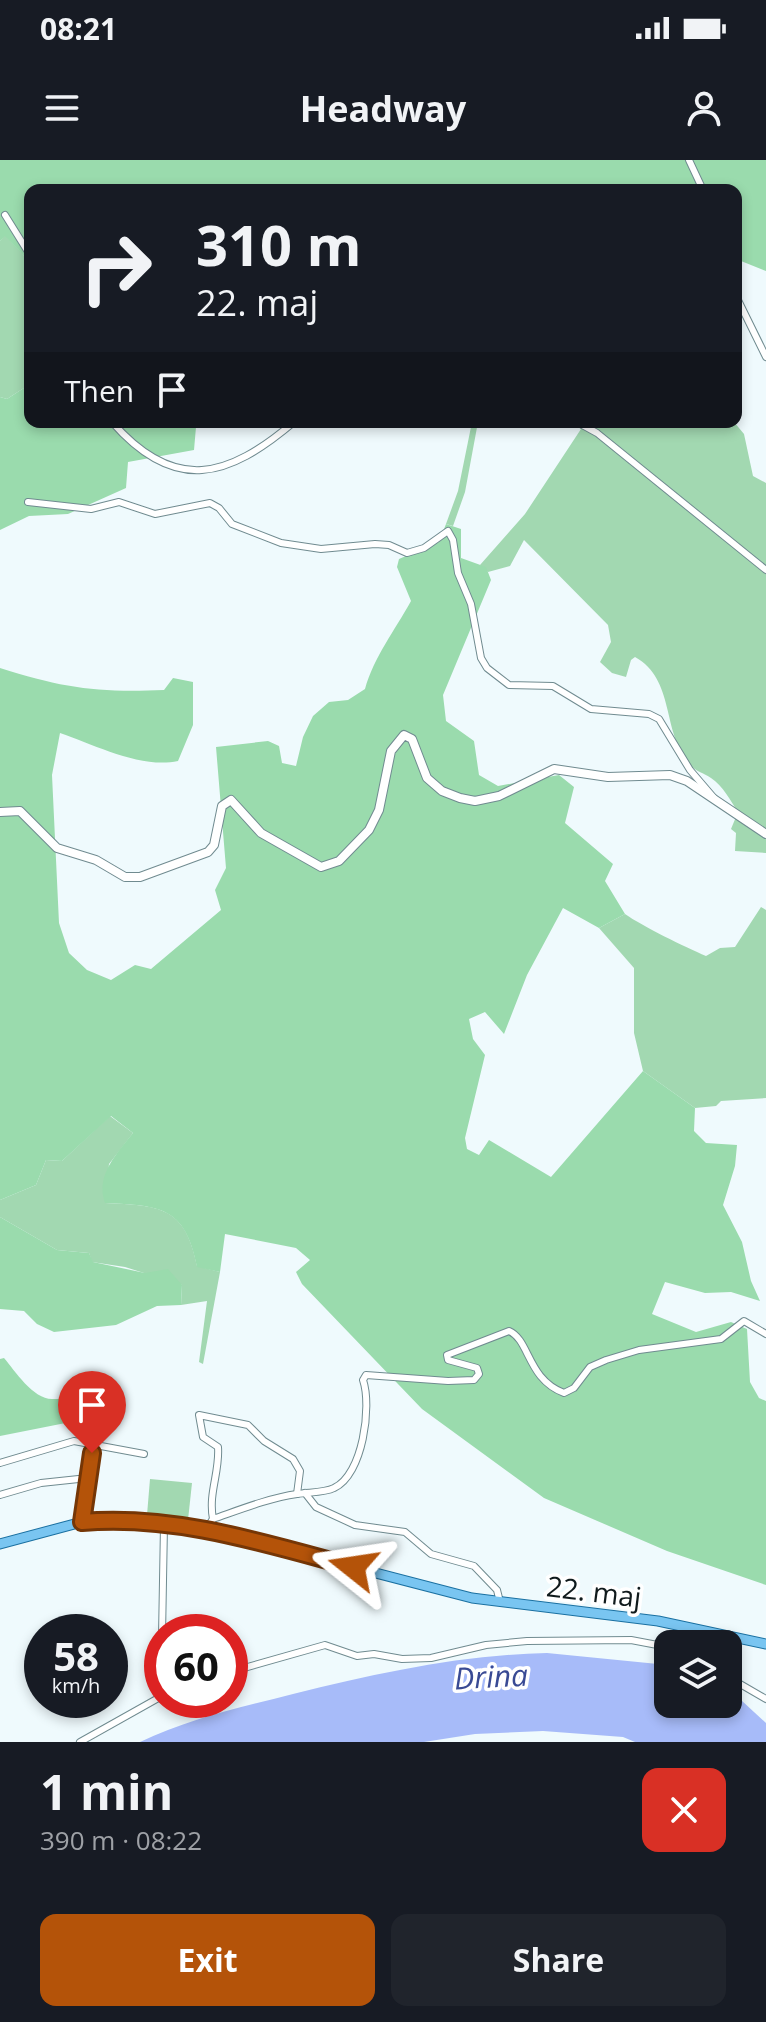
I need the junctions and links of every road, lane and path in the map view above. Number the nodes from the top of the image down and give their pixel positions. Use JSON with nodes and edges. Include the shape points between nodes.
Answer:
{"nodes":[{"id":1,"x":689,"y":160,"type":"edge"},
{"id":2,"x":700,"y":184,"type":"edge"},
{"id":3,"x":5,"y":215,"type":"dead end"},
{"id":4,"x":24,"y":245,"type":"edge"},
{"id":5,"x":742,"y":308,"type":"edge"},
{"id":6,"x":766,"y":357,"type":"edge"},
{"id":7,"x":117,"y":428,"type":"edge"},
{"id":8,"x":287,"y":428,"type":"edge"},
{"id":9,"x":588,"y":428,"type":"edge"},
{"id":10,"x":28,"y":502,"type":"dead end"},
{"id":11,"x":766,"y":570,"type":"edge"},
{"id":12,"x":716,"y":801,"type":"junction"},
{"id":13,"x":0,"y":812,"type":"edge"},
{"id":14,"x":766,"y":834,"type":"edge"},
{"id":15,"x":766,"y":1334,"type":"edge"},
{"id":16,"x":93,"y":1444,"type":"junction"},
{"id":17,"x":144,"y":1454,"type":"dead end"},
{"id":18,"x":0,"y":1463,"type":"edge"},
{"id":19,"x":88,"y":1478,"type":"junction"},
{"id":20,"x":301,"y":1494,"type":"junction"},
{"id":21,"x":0,"y":1495,"type":"edge"},
{"id":22,"x":213,"y":1519,"type":"junction"},
{"id":23,"x":82,"y":1522,"type":"junction"},
{"id":24,"x":164,"y":1525,"type":"junction"},
{"id":25,"x":206,"y":1529,"type":"junction"},
{"id":26,"x":0,"y":1544,"type":"edge"},
{"id":27,"x":500,"y":1602,"type":"junction"},
{"id":28,"x":162,"y":1614,"type":"edge"},
{"id":29,"x":654,"y":1644,"type":"edge"},
{"id":30,"x":766,"y":1644,"type":"edge"},
{"id":31,"x":248,"y":1667,"type":"edge"},
{"id":32,"x":742,"y":1685,"type":"edge"},
{"id":33,"x":766,"y":1699,"type":"edge"},
{"id":34,"x":144,"y":1706,"type":"edge"},
{"id":35,"x":80,"y":1742,"type":"edge"}],
"edges":[{"from":1,"to":2,"type":"street"},
{"from":3,"to":4,"type":"street"},
{"from":5,"to":6,"type":"street"},
{"from":7,"to":8,"type":"street","via":[[166,464],[198,474],[219,469]]},
{"from":9,"to":11,"type":"street"},
{"from":10,"to":12,"type":"street","via":[[91,509],[119,502],[155,514],[210,503],[232,524],[302,548],[375,544],[407,553],[448,531],[487,668],[509,685],[553,686],[591,709],[659,719]]},
{"from":12,"to":13,"type":"main road","via":[[670,775],[608,777],[557,768],[499,796],[460,798],[427,778],[412,739],[404,735],[391,751],[379,810],[369,830],[339,861],[321,867],[261,833],[231,800],[222,806],[208,852],[140,877],[120,875],[96,860],[57,848],[20,811]]},
{"from":12,"to":14,"type":"main road"},
{"from":15,"to":20,"type":"street","via":[[740,1321],[721,1339],[639,1350],[590,1367],[564,1393],[540,1378],[509,1331],[447,1355],[448,1360],[477,1368],[474,1380],[369,1374],[363,1380],[369,1396],[360,1448],[347,1477],[334,1488]]},
{"from":16,"to":17,"type":"street"},
{"from":16,"to":18,"type":"street","via":[[57,1444]]},
{"from":16,"to":19,"type":"street"},
{"from":19,"to":21,"type":"street","via":[[41,1483]]},
{"from":19,"to":23,"type":"street"},
{"from":20,"to":22,"type":"street"},
{"from":20,"to":22,"type":"street","via":[[300,1471],[293,1459],[248,1425],[199,1415],[203,1437],[218,1447]]},
{"from":20,"to":27,"type":"street","via":[[355,1525],[405,1532],[431,1554],[474,1566],[497,1590]]},
{"from":22,"to":25,"type":"street"},
{"from":23,"to":24,"type":"main road","name":"22. maj","via":[[114,1519]]},
{"from":23,"to":26,"type":"main road","name":"22. maj"},
{"from":24,"to":25,"type":"main road","name":"22. maj"},
{"from":24,"to":28,"type":"street"},
{"from":25,"to":27,"type":"main road","name":"22. maj"},
{"from":27,"to":30,"type":"main road","name":"22. maj","via":[[683,1625]]},
{"from":29,"to":31,"type":"street","via":[[527,1641],[402,1659],[357,1656],[325,1645]]},
{"from":32,"to":33,"type":"street"},
{"from":34,"to":35,"type":"street"}]}
